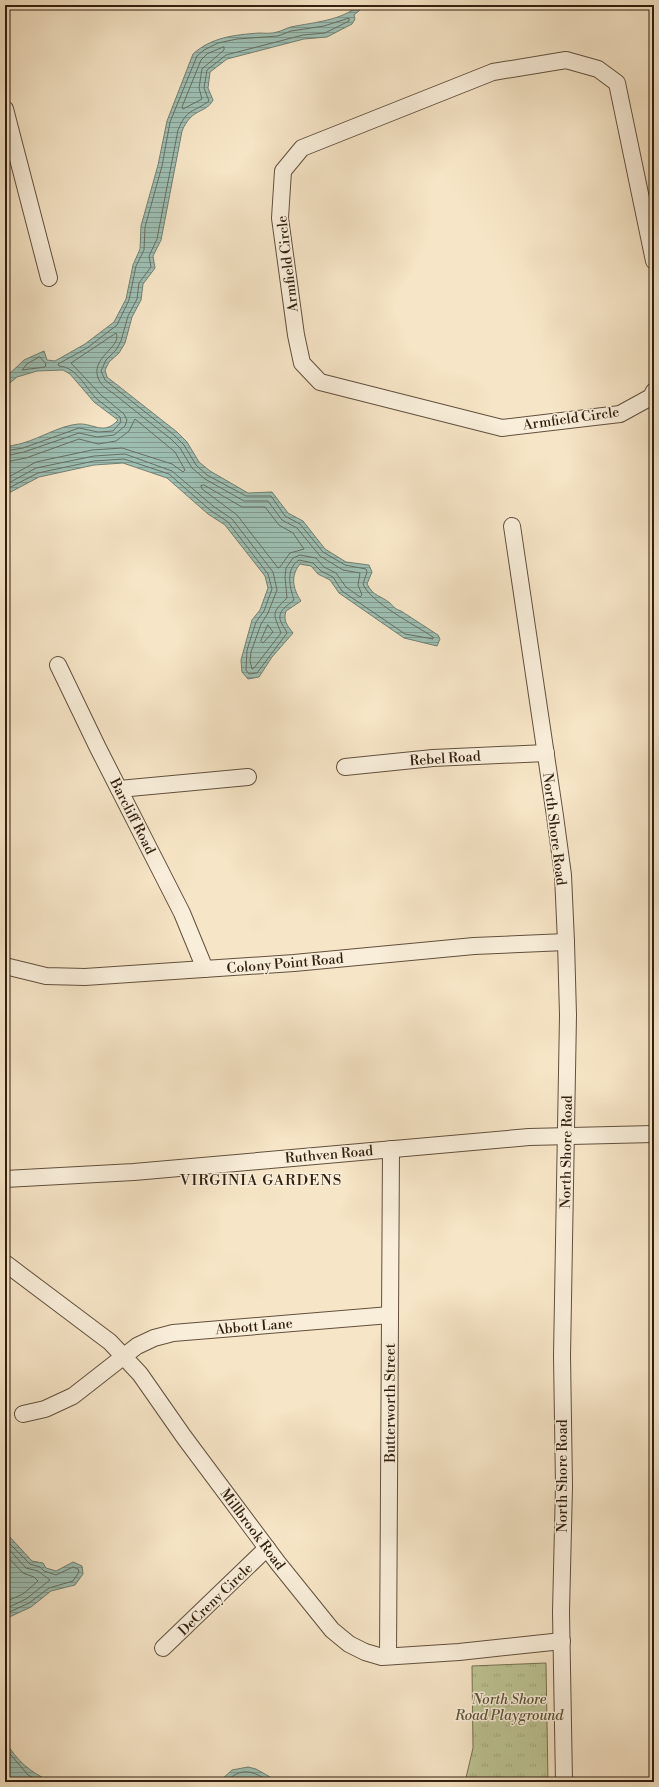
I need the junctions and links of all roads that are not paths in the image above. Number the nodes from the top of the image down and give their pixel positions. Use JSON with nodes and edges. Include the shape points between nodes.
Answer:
{"nodes":[{"id":1,"x":5,"y":109,"type":"edge"},
{"id":2,"x":654,"y":261,"type":"edge"},
{"id":3,"x":49,"y":278,"type":"dead end"},
{"id":4,"x":654,"y":391,"type":"edge"},
{"id":5,"x":512,"y":526,"type":"dead end"},
{"id":6,"x":58,"y":665,"type":"dead end"},
{"id":7,"x":546,"y":753,"type":"junction"},
{"id":8,"x":345,"y":767,"type":"dead end"},
{"id":9,"x":248,"y":777,"type":"dead end"},
{"id":10,"x":119,"y":789,"type":"junction"},
{"id":11,"x":566,"y":942,"type":"junction"},
{"id":12,"x":5,"y":966,"type":"edge"},
{"id":13,"x":205,"y":969,"type":"junction"},
{"id":14,"x":654,"y":1134,"type":"edge"},
{"id":15,"x":566,"y":1137,"type":"junction"},
{"id":16,"x":391,"y":1149,"type":"junction"},
{"id":17,"x":5,"y":1179,"type":"edge"},
{"id":18,"x":5,"y":1263,"type":"edge"},
{"id":19,"x":390,"y":1315,"type":"junction"},
{"id":20,"x":124,"y":1355,"type":"junction"},
{"id":21,"x":23,"y":1414,"type":"dead end"},
{"id":22,"x":267,"y":1548,"type":"junction"},
{"id":23,"x":562,"y":1641,"type":"junction"},
{"id":24,"x":163,"y":1648,"type":"dead end"},
{"id":25,"x":388,"y":1656,"type":"junction"},
{"id":26,"x":564,"y":1782,"type":"edge"}],
"edges":[{"from":1,"to":3,"type":"street"},
{"from":2,"to":4,"type":"street","name":"Armfield Circle","via":[[618,83],[598,69],[566,60],[486,74],[302,148],[283,171],[280,218],[296,336],[302,363],[320,382],[502,428],[620,414],[651,396]]},
{"from":5,"to":7,"type":"street","name":"North Shore Road"},
{"from":6,"to":10,"type":"street","name":"Barcliff Road"},
{"from":7,"to":8,"type":"street","name":"Rebel Road","via":[[433,758]]},
{"from":7,"to":11,"type":"street","name":"North Shore Road","via":[[563,875]]},
{"from":9,"to":10,"type":"street"},
{"from":10,"to":13,"type":"street","name":"Barcliff Road","via":[[182,913]]},
{"from":11,"to":13,"type":"street","name":"Colony Point Road","via":[[474,946]]},
{"from":11,"to":15,"type":"street","name":"North Shore Road"},
{"from":12,"to":13,"type":"street","name":"Colony Point Road","via":[[46,976],[68,977]]},
{"from":14,"to":15,"type":"street","name":"Ruthven Road"},
{"from":15,"to":16,"type":"street","name":"Ruthven Road","via":[[529,1137]]},
{"from":15,"to":23,"type":"street","name":"North Shore Road","via":[[562,1356]]},
{"from":16,"to":17,"type":"street","name":"Ruthven Road","via":[[134,1172]]},
{"from":16,"to":19,"type":"street","name":"Butterworth Street"},
{"from":18,"to":20,"type":"street","name":"Millbrook Road"},
{"from":19,"to":20,"type":"street","name":"Abbott Lane","via":[[173,1333],[154,1338]]},
{"from":19,"to":25,"type":"street","name":"Butterworth Street"},
{"from":20,"to":21,"type":"street","name":"Abbott Lane","via":[[72,1396],[45,1409]]},
{"from":20,"to":22,"type":"street","name":"Millbrook Road"},
{"from":22,"to":24,"type":"street","name":"DeCreny Circle"},
{"from":22,"to":25,"type":"street","name":"Millbrook Road","via":[[332,1630],[349,1644],[365,1652],[382,1657]]},
{"from":23,"to":25,"type":"street","name":"Millbrook Road","via":[[459,1652]]},
{"from":23,"to":26,"type":"street","name":"North Shore Road"}]}
